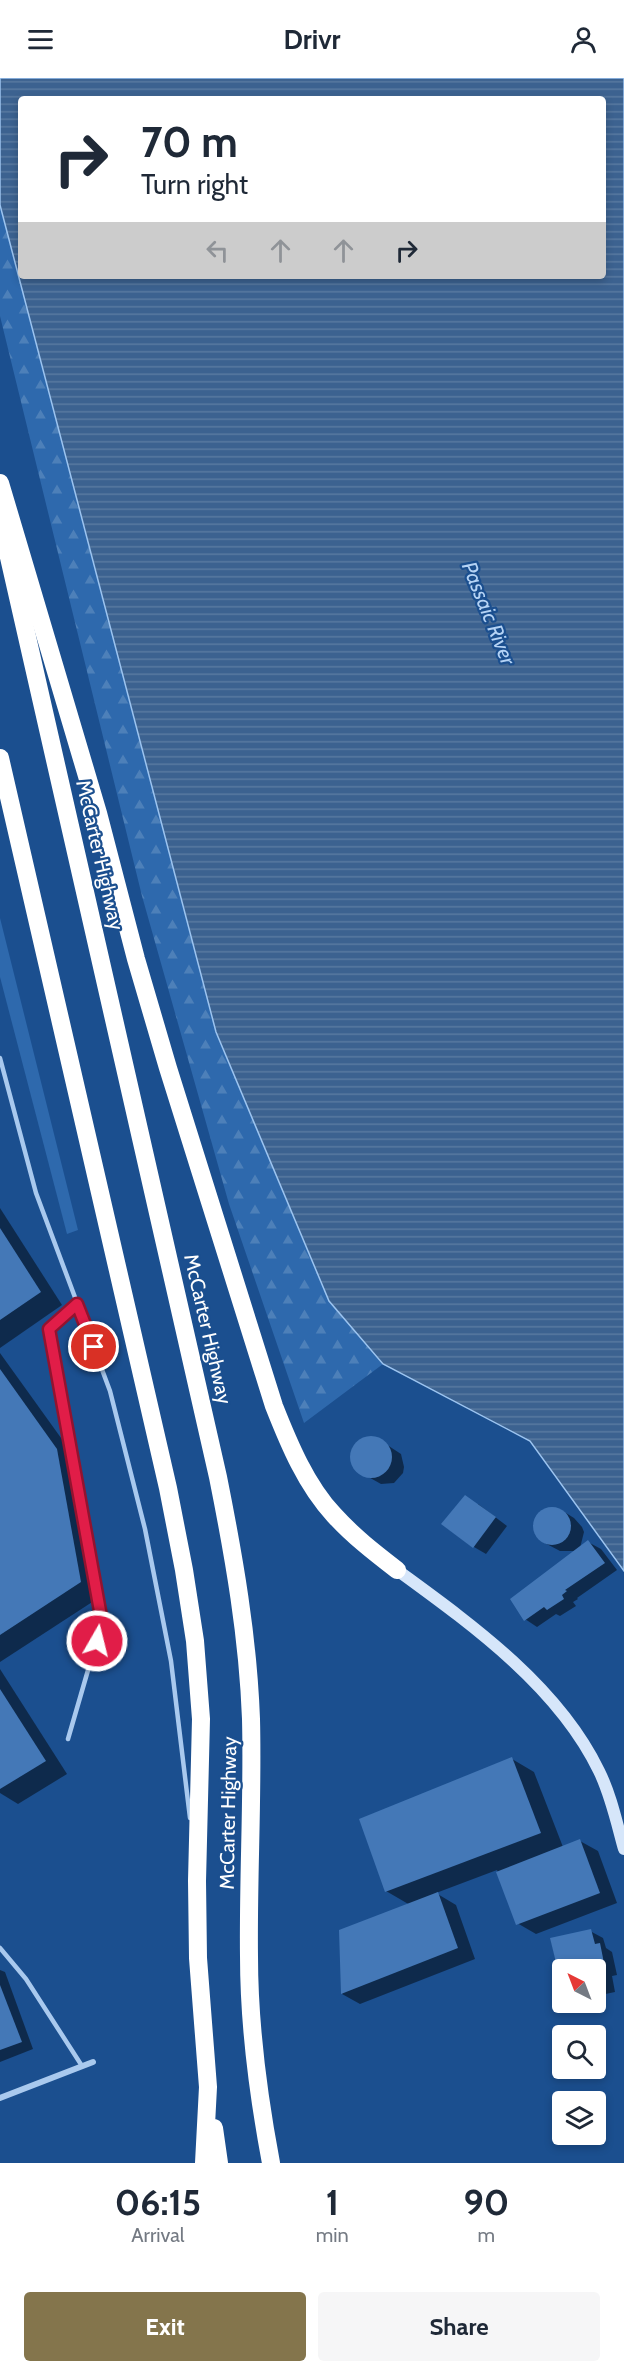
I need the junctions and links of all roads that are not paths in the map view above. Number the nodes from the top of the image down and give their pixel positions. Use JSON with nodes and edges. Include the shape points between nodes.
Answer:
{"nodes":[{"id":1,"x":0,"y":483,"type":"edge"},
{"id":2,"x":0,"y":518,"type":"edge"},
{"id":3,"x":0,"y":758,"type":"edge"},
{"id":4,"x":0,"y":1058,"type":"edge"},
{"id":5,"x":1,"y":1071,"type":"edge"},
{"id":6,"x":77,"y":1304,"type":"junction"},
{"id":7,"x":397,"y":1570,"type":"joint"},
{"id":8,"x":68,"y":1739,"type":"dead end"},
{"id":9,"x":191,"y":1823,"type":"dead end"},
{"id":10,"x":192,"y":1835,"type":"dead end"},
{"id":11,"x":624,"y":1850,"type":"edge"},
{"id":12,"x":197,"y":1881,"type":"junction"},
{"id":13,"x":0,"y":1948,"type":"edge"},
{"id":14,"x":93,"y":2062,"type":"dead end"},
{"id":15,"x":82,"y":2066,"type":"junction"},
{"id":16,"x":208,"y":2087,"type":"junction"},
{"id":17,"x":0,"y":2098,"type":"edge"},
{"id":18,"x":204,"y":2163,"type":"edge"},
{"id":19,"x":219,"y":2163,"type":"edge"},
{"id":20,"x":271,"y":2163,"type":"edge"}],
"edges":[{"from":1,"to":7,"type":"highway","via":[[98,813],[165,1057],[274,1406],[288,1444],[332,1514]]},
{"from":2,"to":20,"type":"highway","name":"McCarter Highway","via":[[233,1554],[245,1635],[251,1718],[249,1957],[253,2042]]},
{"from":3,"to":12,"type":"highway","via":[[184,1570],[201,1719]]},
{"from":4,"to":5,"type":"lane"},
{"from":5,"to":6,"type":"lane","via":[[36,1193]]},
{"from":6,"to":8,"type":"lane","via":[[49,1329],[102,1622]]},
{"from":6,"to":9,"type":"lane","via":[[111,1391],[154,1571],[171,1661]]},
{"from":7,"to":11,"type":"street","via":[[510,1658],[577,1733],[600,1772]]},
{"from":10,"to":12,"type":"lane"},
{"from":12,"to":16,"type":"highway","via":[[198,1958]]},
{"from":13,"to":15,"type":"lane","via":[[26,1978]]},
{"from":14,"to":15,"type":"street"},
{"from":15,"to":17,"type":"street"},
{"from":16,"to":18,"type":"highway"},
{"from":16,"to":19,"type":"highway"}]}
